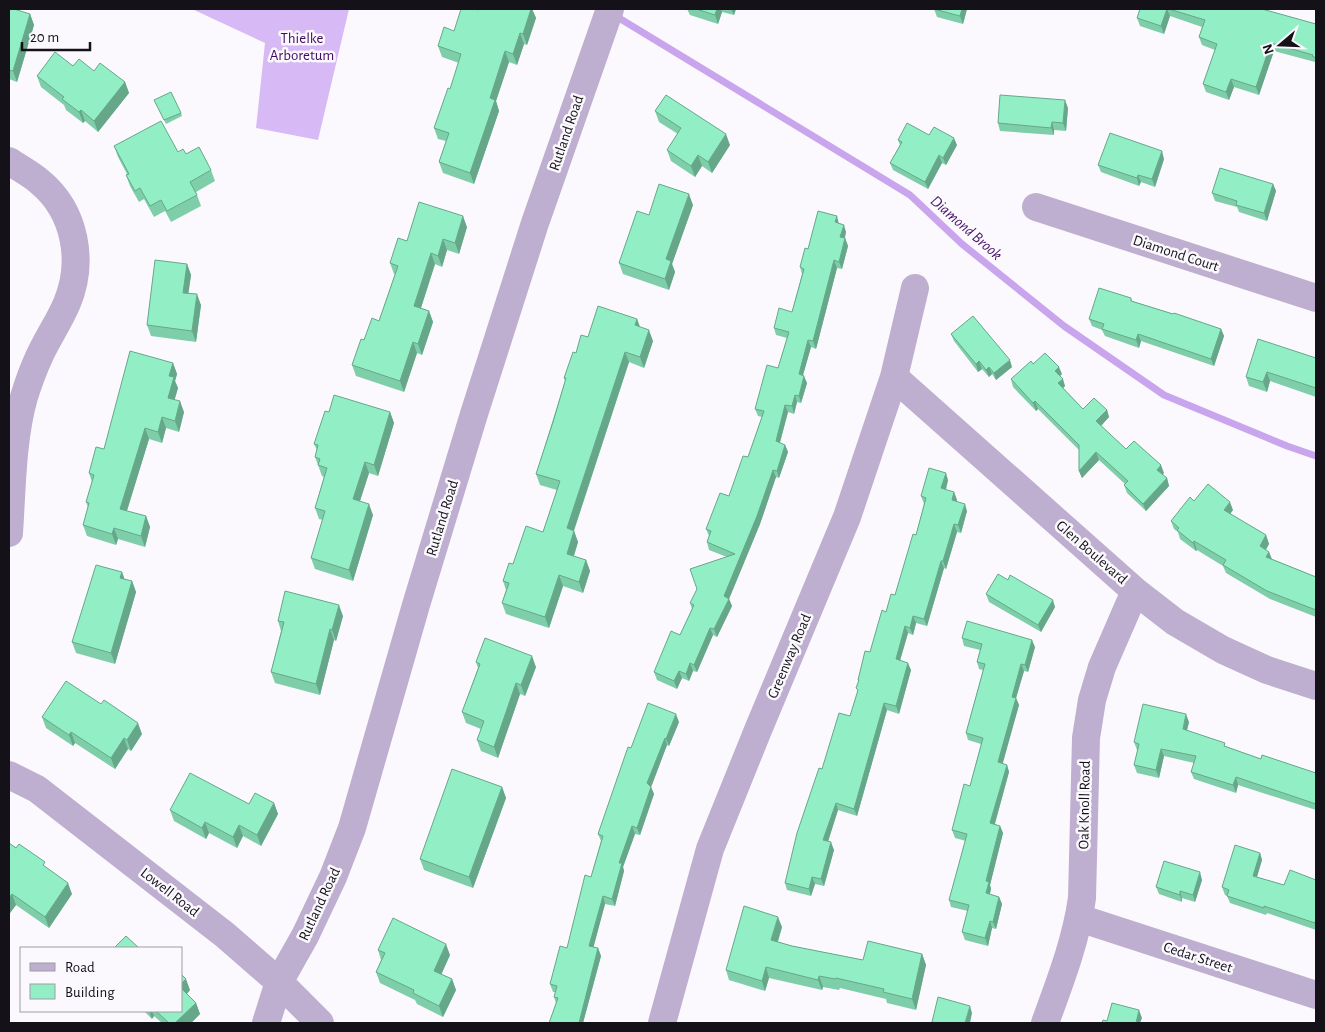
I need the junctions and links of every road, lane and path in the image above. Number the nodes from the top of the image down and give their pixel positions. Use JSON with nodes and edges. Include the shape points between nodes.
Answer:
{"nodes":[{"id":1,"x":610,"y":9,"type":"edge"},
{"id":2,"x":9,"y":161,"type":"edge"},
{"id":3,"x":1036,"y":207,"type":"dead end"},
{"id":4,"x":915,"y":288,"type":"dead end"},
{"id":5,"x":1316,"y":298,"type":"edge"},
{"id":6,"x":894,"y":377,"type":"junction"},
{"id":7,"x":9,"y":532,"type":"edge"},
{"id":8,"x":1136,"y":591,"type":"junction"},
{"id":9,"x":1316,"y":686,"type":"edge"},
{"id":10,"x":9,"y":774,"type":"edge"},
{"id":11,"x":1079,"y":918,"type":"junction"},
{"id":12,"x":279,"y":982,"type":"junction"},
{"id":13,"x":1316,"y":995,"type":"edge"},
{"id":14,"x":671,"y":1021,"type":"edge"},
{"id":15,"x":266,"y":1023,"type":"edge"},
{"id":16,"x":320,"y":1023,"type":"edge"},
{"id":17,"x":1045,"y":1023,"type":"edge"}],
"edges":[{"from":1,"to":12,"type":"street","name":"Rutland Road","via":[[474,414],[352,828],[329,886]]},
{"from":2,"to":7,"type":"street","via":[[41,183],[56,199],[68,219],[75,241],[76,264],[73,287],[66,305],[38,358],[24,397],[17,428]]},
{"from":3,"to":5,"type":"street","name":"Diamond Court"},
{"from":4,"to":6,"type":"street","name":"Greenway Road"},
{"from":6,"to":8,"type":"street","name":"Glen Boulevard"},
{"from":6,"to":14,"type":"street","name":"Greenway Road","via":[[847,517],[710,848]]},
{"from":8,"to":9,"type":"street","name":"Glen Boulevard","via":[[1175,622],[1223,650],[1266,670]]},
{"from":8,"to":11,"type":"street","name":"Oak Knoll Road","via":[[1102,667],[1092,700],[1086,738]]},
{"from":10,"to":12,"type":"street","name":"Lowell Road","via":[[45,795],[225,935]]},
{"from":11,"to":13,"type":"street","name":"Cedar Street"},
{"from":11,"to":17,"type":"street","name":"Oak Knoll Road"},
{"from":12,"to":15,"type":"street","name":"Rutland Road"},
{"from":12,"to":16,"type":"street","name":"Lowell Road"}]}
